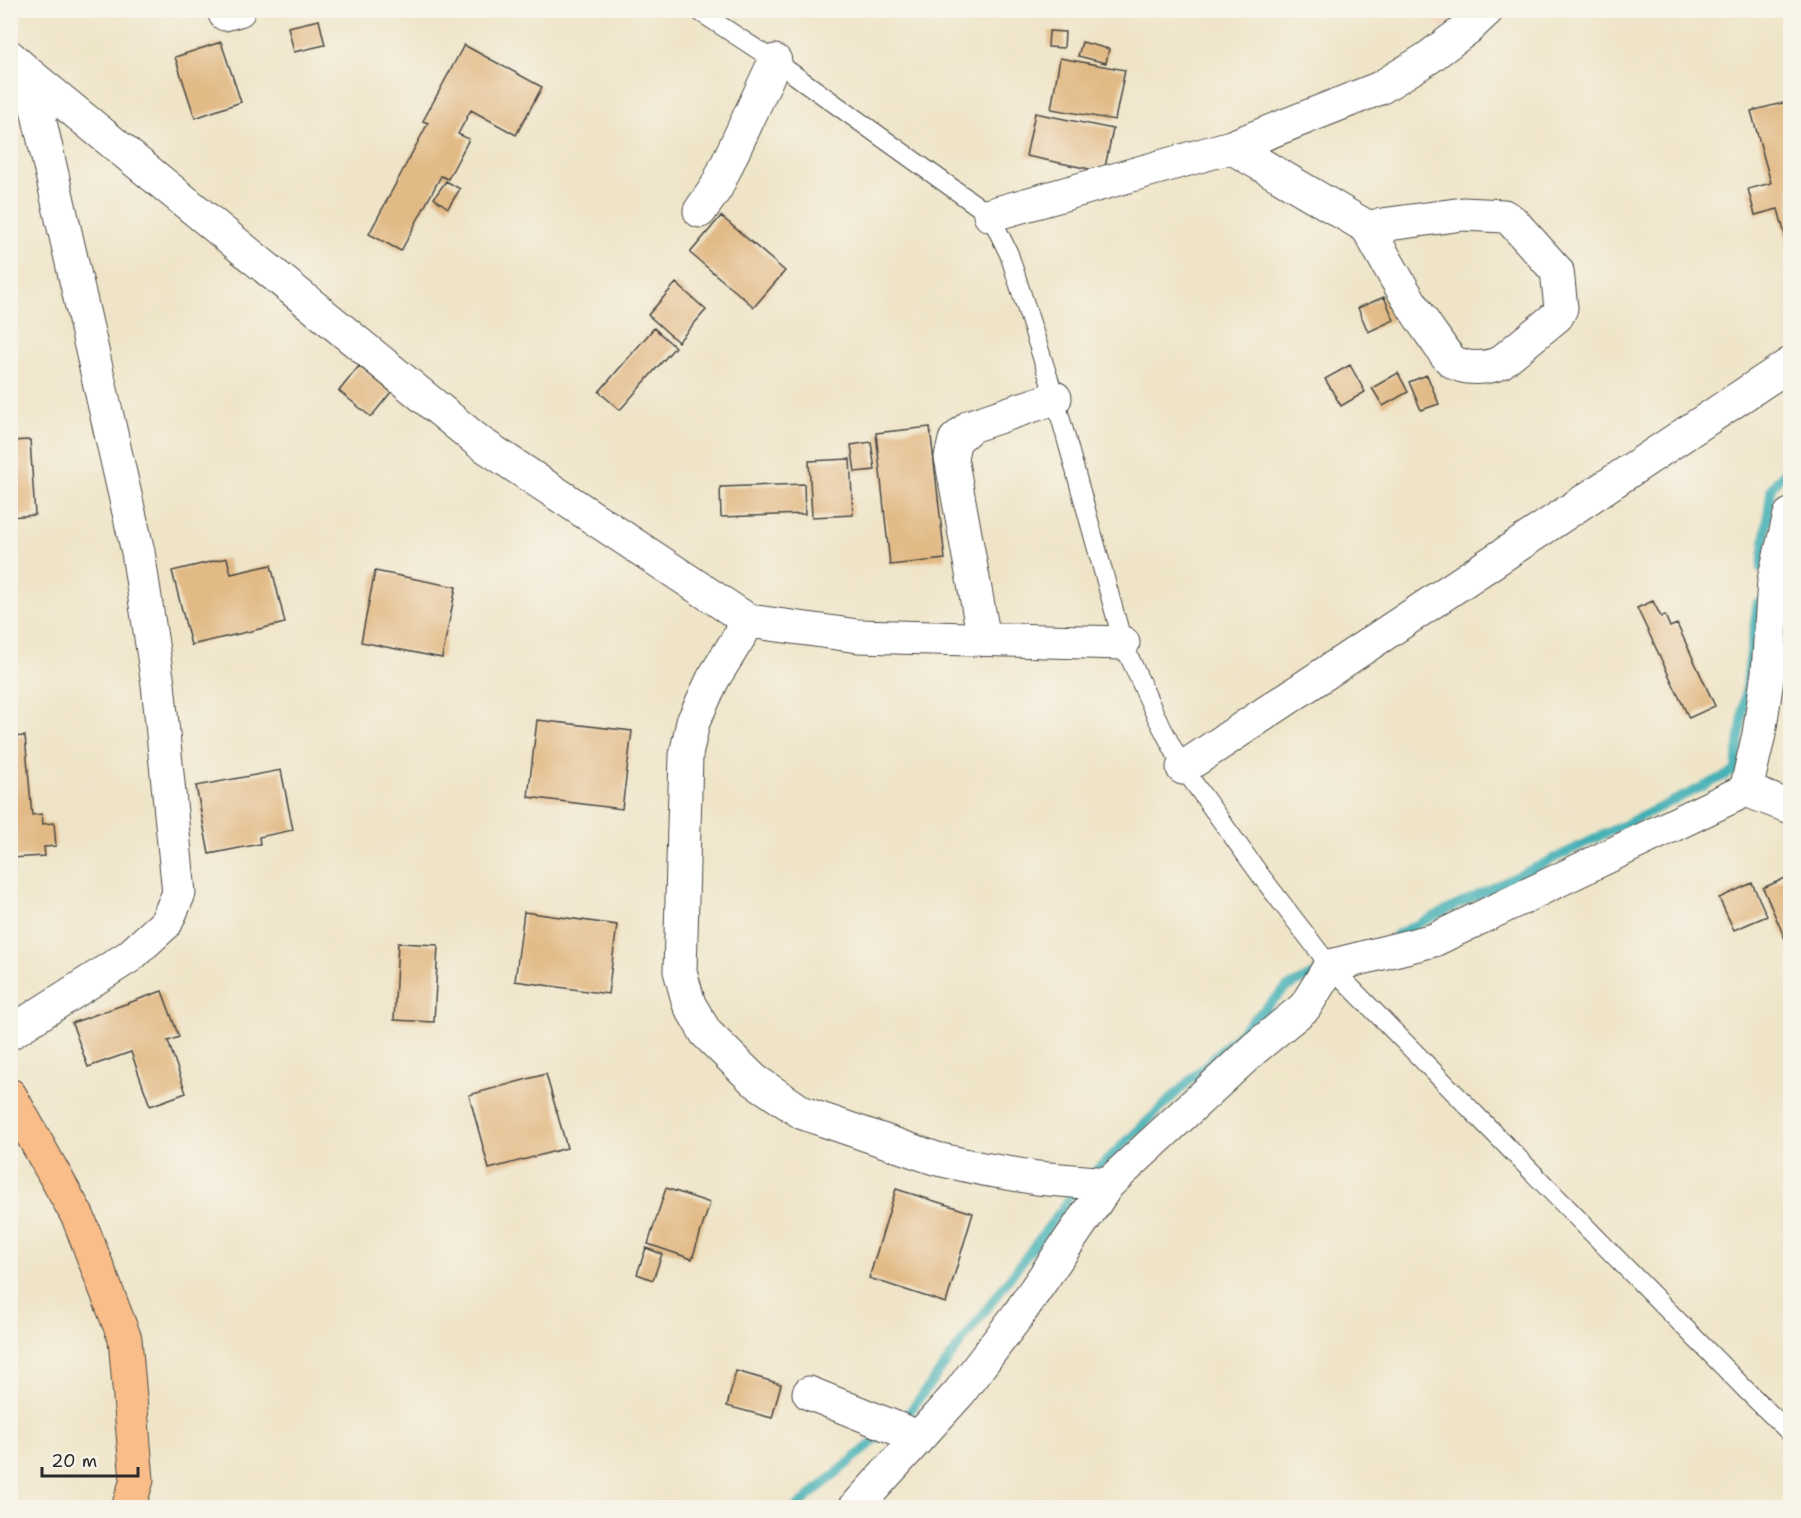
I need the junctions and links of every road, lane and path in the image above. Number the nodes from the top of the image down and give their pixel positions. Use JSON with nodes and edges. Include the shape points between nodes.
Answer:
{"nodes":[{"id":1,"x":697,"y":10,"type":"edge"},
{"id":2,"x":1487,"y":10,"type":"edge"},
{"id":3,"x":775,"y":61,"type":"junction"},
{"id":4,"x":20,"y":65,"type":"edge"},
{"id":5,"x":1231,"y":147,"type":"junction"},
{"id":6,"x":700,"y":211,"type":"dead end"},
{"id":7,"x":990,"y":215,"type":"junction"},
{"id":8,"x":1368,"y":227,"type":"junction"},
{"id":9,"x":1791,"y":364,"type":"edge"},
{"id":10,"x":1055,"y":398,"type":"junction"},
{"id":11,"x":1791,"y":515,"type":"edge"},
{"id":12,"x":749,"y":621,"type":"junction"},
{"id":13,"x":984,"y":639,"type":"junction"},
{"id":14,"x":1123,"y":643,"type":"junction"},
{"id":15,"x":1183,"y":768,"type":"junction"},
{"id":16,"x":1746,"y":790,"type":"junction"},
{"id":17,"x":1791,"y":807,"type":"edge"},
{"id":18,"x":1330,"y":966,"type":"junction"},
{"id":19,"x":10,"y":1033,"type":"edge"},
{"id":20,"x":10,"y":1095,"type":"edge"},
{"id":21,"x":1108,"y":1184,"type":"junction"},
{"id":22,"x":809,"y":1393,"type":"dead end"},
{"id":23,"x":1791,"y":1433,"type":"edge"},
{"id":24,"x":918,"y":1437,"type":"junction"},
{"id":25,"x":128,"y":1508,"type":"edge"},
{"id":26,"x":855,"y":1508,"type":"edge"}],
"edges":[{"from":1,"to":3,"type":"lane"},
{"from":2,"to":5,"type":"street","via":[[1428,58],[1380,88]]},
{"from":3,"to":6,"type":"street","via":[[716,188]]},
{"from":3,"to":7,"type":"lane"},
{"from":4,"to":12,"type":"street","via":[[479,442]]},
{"from":4,"to":19,"type":"street","via":[[138,552],[158,684],[179,893],[166,923],[130,956]]},
{"from":5,"to":7,"type":"street"},
{"from":5,"to":8,"type":"street"},
{"from":7,"to":10,"type":"lane","via":[[1010,254]]},
{"from":8,"to":8,"type":"street","via":[[1464,214],[1504,216],[1557,271],[1561,308],[1557,316],[1501,362],[1459,365],[1450,359],[1422,320]]},
{"from":9,"to":15,"type":"street"},
{"from":10,"to":13,"type":"street","via":[[971,426],[955,440],[951,457]]},
{"from":10,"to":14,"type":"lane"},
{"from":11,"to":16,"type":"street","via":[[1774,580],[1764,703]]},
{"from":12,"to":13,"type":"street","via":[[858,636]]},
{"from":12,"to":21,"type":"street","via":[[713,679],[693,722],[686,755],[680,971],[690,1004],[706,1033],[754,1080],[803,1113],[949,1162],[1037,1178]]},
{"from":13,"to":14,"type":"street"},
{"from":14,"to":15,"type":"lane"},
{"from":15,"to":18,"type":"lane"},
{"from":16,"to":17,"type":"street"},
{"from":16,"to":18,"type":"street","via":[[1434,940]]},
{"from":18,"to":21,"type":"street","via":[[1305,1007]]},
{"from":18,"to":23,"type":"lane"},
{"from":20,"to":25,"type":"highway","via":[[78,1216],[125,1339],[137,1480]]},
{"from":21,"to":24,"type":"street","via":[[1018,1315],[959,1393]]},
{"from":22,"to":24,"type":"street"},
{"from":24,"to":26,"type":"street"}]}
